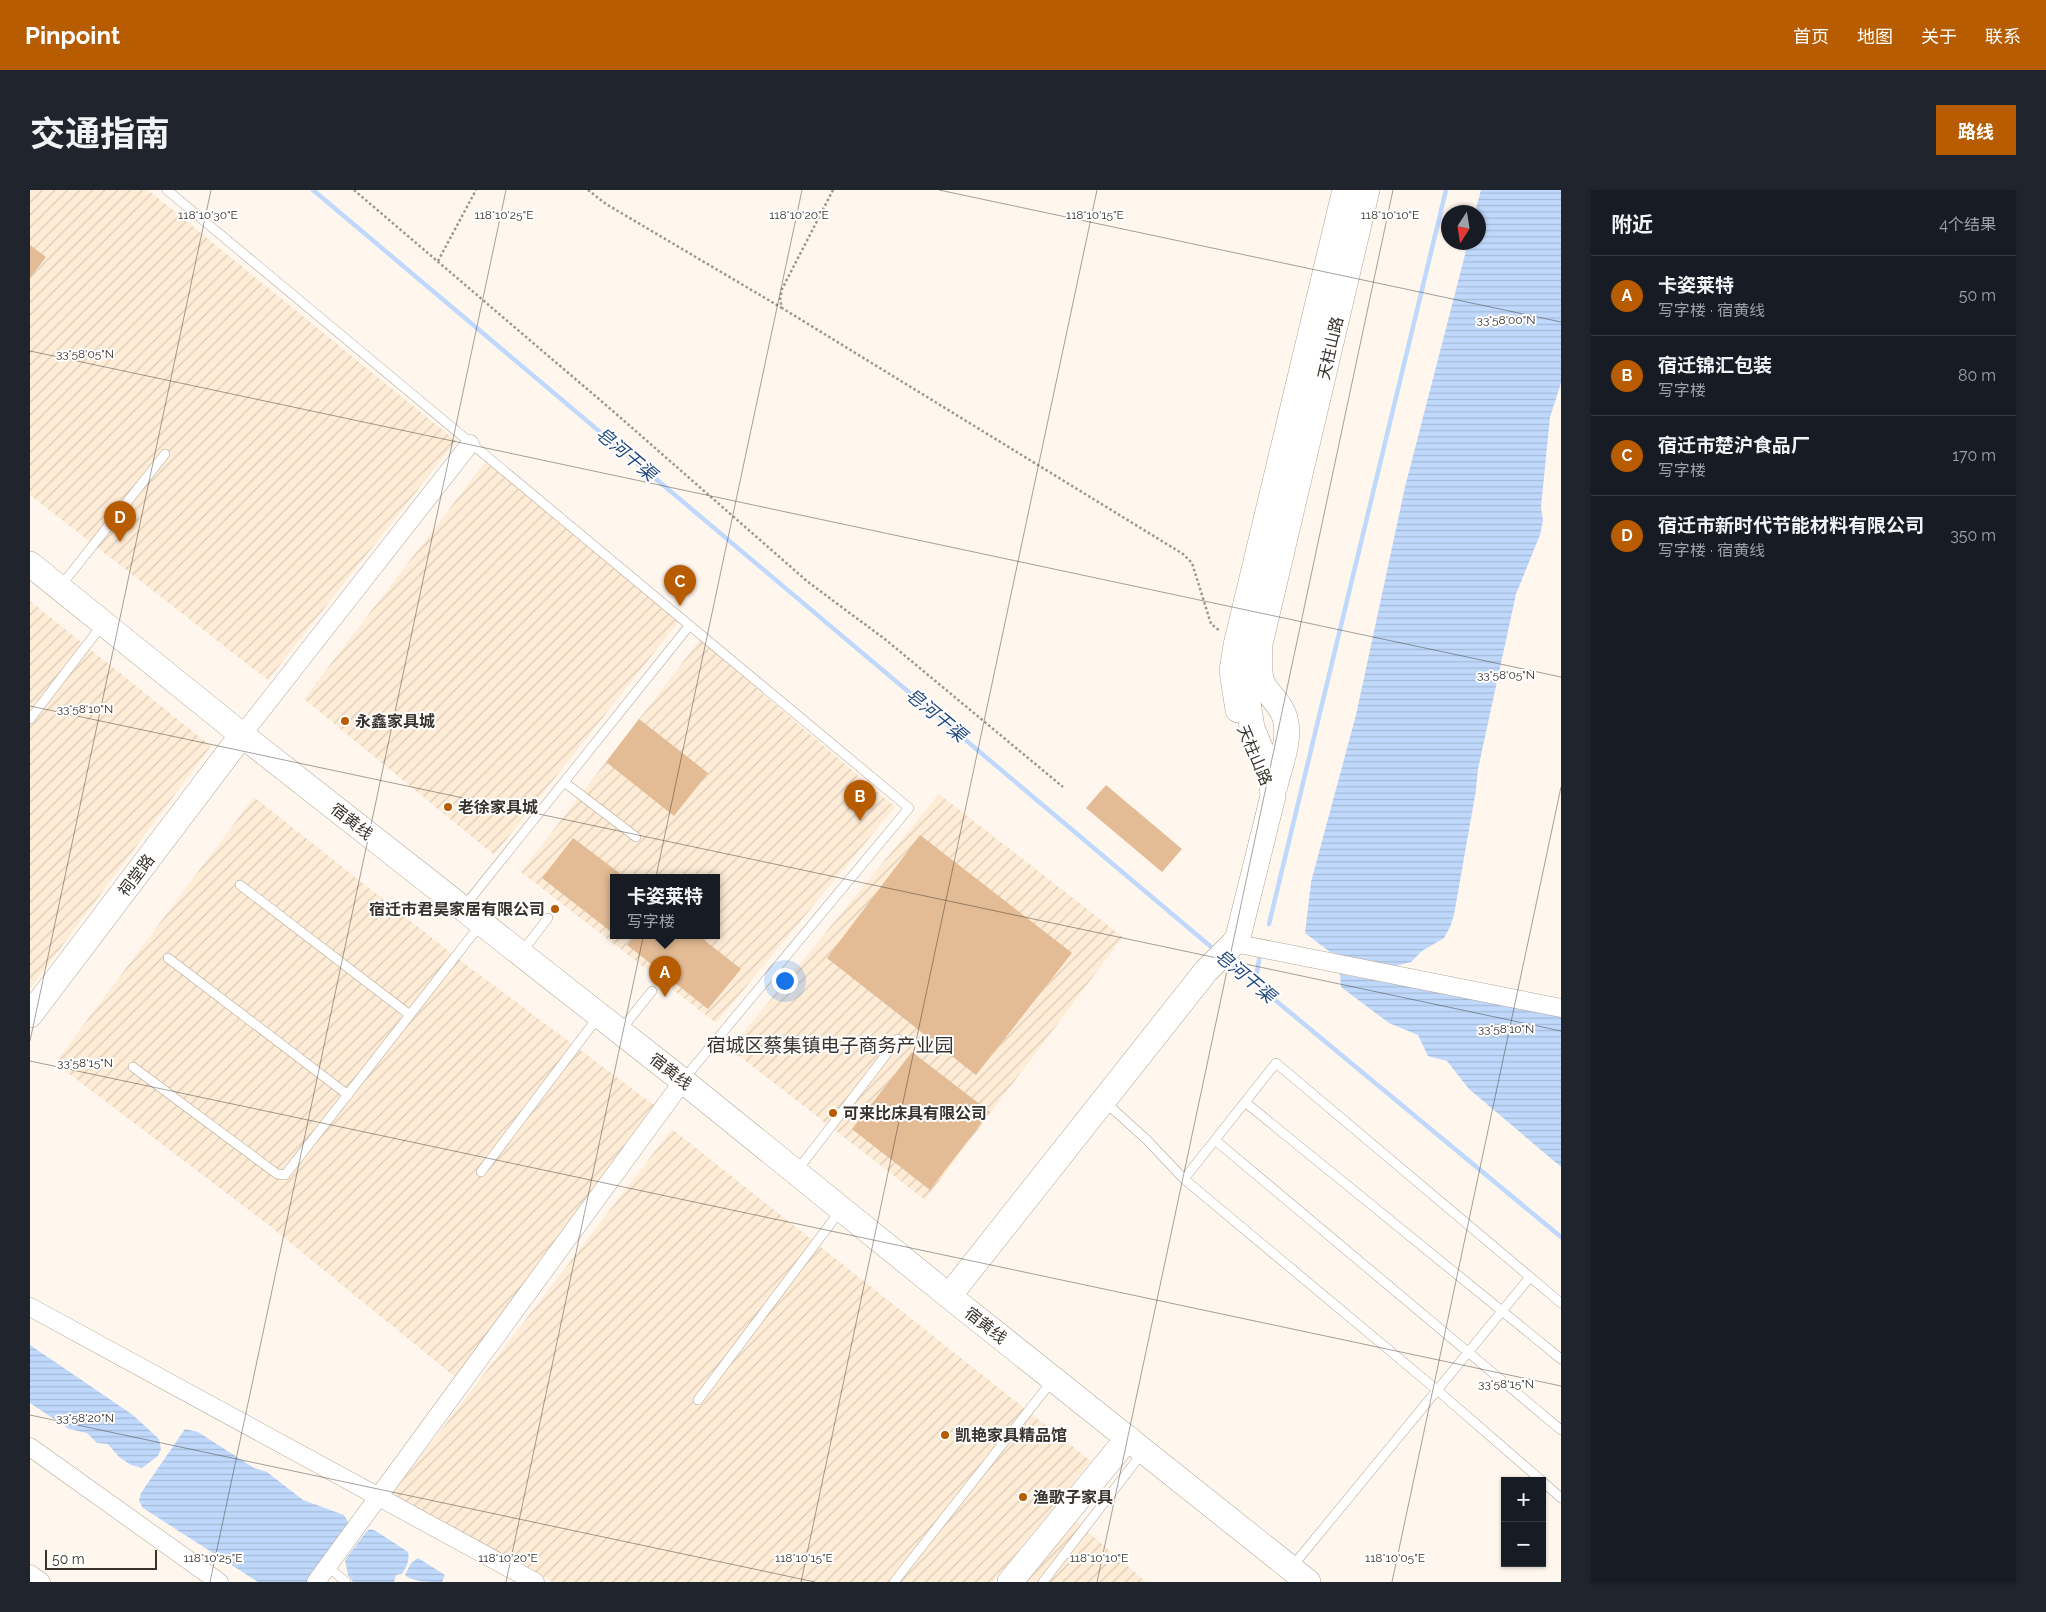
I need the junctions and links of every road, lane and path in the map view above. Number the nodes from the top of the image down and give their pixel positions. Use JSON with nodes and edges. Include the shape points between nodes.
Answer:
{"nodes":[{"id":1,"x":167,"y":190,"type":"edge"},
{"id":2,"x":354,"y":190,"type":"edge"},
{"id":3,"x":476,"y":190,"type":"edge"},
{"id":4,"x":588,"y":190,"type":"edge"},
{"id":5,"x":834,"y":190,"type":"edge"},
{"id":6,"x":1345,"y":190,"type":"edge"},
{"id":7,"x":1367,"y":190,"type":"edge"},
{"id":8,"x":438,"y":261,"type":"junction"},
{"id":9,"x":782,"y":308,"type":"junction"},
{"id":10,"x":470,"y":444,"type":"junction"},
{"id":11,"x":165,"y":454,"type":"dead end"},
{"id":12,"x":30,"y":564,"type":"edge"},
{"id":13,"x":60,"y":588,"type":"junction"},
{"id":14,"x":103,"y":623,"type":"junction"},
{"id":15,"x":689,"y":626,"type":"junction"},
{"id":16,"x":1249,"y":641,"type":"junction"},
{"id":17,"x":30,"y":719,"type":"edge"},
{"id":18,"x":242,"y":735,"type":"junction"},
{"id":19,"x":564,"y":782,"type":"junction"},
{"id":20,"x":1063,"y":787,"type":"dead end"},
{"id":21,"x":1273,"y":796,"type":"junction"},
{"id":22,"x":636,"y":837,"type":"dead end"},
{"id":23,"x":240,"y":885,"type":"dead end"},
{"id":24,"x":473,"y":916,"type":"junction"},
{"id":25,"x":548,"y":918,"type":"dead end"},
{"id":26,"x":1232,"y":945,"type":"junction"},
{"id":27,"x":521,"y":953,"type":"junction"},
{"id":28,"x":168,"y":958,"type":"dead end"},
{"id":29,"x":652,"y":991,"type":"dead end"},
{"id":30,"x":1561,"y":1008,"type":"edge"},
{"id":31,"x":30,"y":1015,"type":"edge"},
{"id":32,"x":410,"y":1015,"type":"junction"},
{"id":33,"x":600,"y":1015,"type":"junction"},
{"id":34,"x":620,"y":1031,"type":"junction"},
{"id":35,"x":898,"y":1039,"type":"dead end"},
{"id":36,"x":133,"y":1067,"type":"dead end"},
{"id":37,"x":683,"y":1080,"type":"junction"},
{"id":38,"x":348,"y":1094,"type":"junction"},
{"id":39,"x":1103,"y":1101,"type":"junction"},
{"id":40,"x":1245,"y":1102,"type":"junction"},
{"id":41,"x":1215,"y":1140,"type":"junction"},
{"id":42,"x":481,"y":1172,"type":"dead end"},
{"id":43,"x":796,"y":1172,"type":"junction"},
{"id":44,"x":1184,"y":1179,"type":"junction"},
{"id":45,"x":842,"y":1209,"type":"junction"},
{"id":46,"x":1530,"y":1278,"type":"junction"},
{"id":47,"x":949,"y":1296,"type":"junction"},
{"id":48,"x":1561,"y":1303,"type":"edge"},
{"id":49,"x":30,"y":1307,"type":"edge"},
{"id":50,"x":1503,"y":1311,"type":"junction"},
{"id":51,"x":1468,"y":1352,"type":"junction"},
{"id":52,"x":1561,"y":1359,"type":"edge"},
{"id":53,"x":1054,"y":1379,"type":"junction"},
{"id":54,"x":1437,"y":1390,"type":"junction"},
{"id":55,"x":698,"y":1400,"type":"dead end"},
{"id":56,"x":1561,"y":1430,"type":"edge"},
{"id":57,"x":1136,"y":1444,"type":"junction"},
{"id":58,"x":30,"y":1447,"type":"edge"},
{"id":59,"x":1537,"y":1477,"type":"edge"},
{"id":60,"x":1546,"y":1485,"type":"edge"},
{"id":61,"x":377,"y":1497,"type":"junction"},
{"id":62,"x":1561,"y":1498,"type":"edge"},
{"id":63,"x":328,"y":1566,"type":"junction"},
{"id":64,"x":30,"y":1574,"type":"edge"},
{"id":65,"x":1300,"y":1575,"type":"edge"},
{"id":66,"x":41,"y":1582,"type":"edge"},
{"id":67,"x":219,"y":1582,"type":"edge"},
{"id":68,"x":316,"y":1582,"type":"edge"},
{"id":69,"x":346,"y":1582,"type":"edge"},
{"id":70,"x":535,"y":1582,"type":"edge"},
{"id":71,"x":894,"y":1582,"type":"edge"},
{"id":72,"x":1010,"y":1582,"type":"edge"},
{"id":73,"x":1043,"y":1582,"type":"edge"}],
"edges":[{"from":1,"to":10,"type":"lane"},
{"from":2,"to":8,"type":"path"},
{"from":3,"to":8,"type":"path"},
{"from":4,"to":9,"type":"path","via":[[606,204]]},
{"from":5,"to":9,"type":"path","via":[[782,289]]},
{"from":6,"to":16,"type":"street","name":"天柱山路"},
{"from":7,"to":16,"type":"street","name":"天柱山路"},
{"from":8,"to":20,"type":"path","via":[[808,582],[886,640]]},
{"from":9,"to":16,"type":"path","via":[[1183,554],[1192,563],[1211,624],[1216,630]]},
{"from":10,"to":15,"type":"lane"},
{"from":10,"to":18,"type":"street"},
{"from":11,"to":13,"type":"lane"},
{"from":12,"to":13,"type":"street","name":"宿黄线"},
{"from":13,"to":14,"type":"street","name":"宿黄线"},
{"from":14,"to":17,"type":"lane"},
{"from":14,"to":18,"type":"street","name":"宿黄线"},
{"from":15,"to":19,"type":"lane"},
{"from":15,"to":37,"type":"lane","via":[[909,808]]},
{"from":16,"to":21,"type":"street","name":"天柱山路","via":[[1263,684],[1282,711],[1287,725]]},
{"from":16,"to":21,"type":"street","name":"天柱山路","via":[[1232,671],[1235,702],[1245,734]]},
{"from":18,"to":24,"type":"street","name":"宿黄线"},
{"from":18,"to":31,"type":"street","name":"祠堂路"},
{"from":19,"to":22,"type":"lane"},
{"from":19,"to":24,"type":"lane"},
{"from":21,"to":26,"type":"street","via":[[1239,932]]},
{"from":23,"to":32,"type":"lane"},
{"from":24,"to":27,"type":"street","name":"宿黄线"},
{"from":24,"to":32,"type":"lane"},
{"from":25,"to":27,"type":"lane"},
{"from":26,"to":30,"type":"street"},
{"from":26,"to":39,"type":"street","via":[[1206,971]]},
{"from":27,"to":33,"type":"street","name":"宿黄线"},
{"from":28,"to":38,"type":"lane"},
{"from":29,"to":34,"type":"lane"},
{"from":32,"to":38,"type":"lane"},
{"from":33,"to":34,"type":"street","name":"宿黄线"},
{"from":33,"to":42,"type":"lane"},
{"from":34,"to":37,"type":"street","name":"宿黄线"},
{"from":35,"to":43,"type":"lane"},
{"from":36,"to":38,"type":"lane","via":[[277,1174],[284,1175]]},
{"from":37,"to":43,"type":"street","name":"宿黄线"},
{"from":37,"to":61,"type":"street"},
{"from":39,"to":44,"type":"lane"},
{"from":39,"to":47,"type":"street"},
{"from":40,"to":41,"type":"lane"},
{"from":40,"to":46,"type":"lane","via":[[1276,1063]]},
{"from":40,"to":50,"type":"lane"},
{"from":41,"to":44,"type":"lane"},
{"from":41,"to":51,"type":"lane"},
{"from":43,"to":45,"type":"street","name":"宿黄线"},
{"from":44,"to":54,"type":"lane"},
{"from":45,"to":47,"type":"street","name":"宿黄线"},
{"from":45,"to":55,"type":"lane"},
{"from":46,"to":48,"type":"lane"},
{"from":46,"to":50,"type":"lane"},
{"from":47,"to":53,"type":"street","name":"宿黄线"},
{"from":49,"to":61,"type":"street"},
{"from":50,"to":51,"type":"lane"},
{"from":50,"to":52,"type":"lane"},
{"from":51,"to":54,"type":"lane"},
{"from":51,"to":56,"type":"lane"},
{"from":53,"to":57,"type":"street","name":"宿黄线"},
{"from":53,"to":71,"type":"lane"},
{"from":54,"to":59,"type":"lane"},
{"from":54,"to":65,"type":"lane"},
{"from":57,"to":65,"type":"street","name":"宿黄线"},
{"from":57,"to":72,"type":"street"},
{"from":57,"to":73,"type":"lane"},
{"from":58,"to":67,"type":"street"},
{"from":60,"to":62,"type":"lane"},
{"from":61,"to":63,"type":"street"},
{"from":61,"to":70,"type":"street"},
{"from":63,"to":68,"type":"street"},
{"from":63,"to":69,"type":"lane"},
{"from":64,"to":66,"type":"street"}]}
